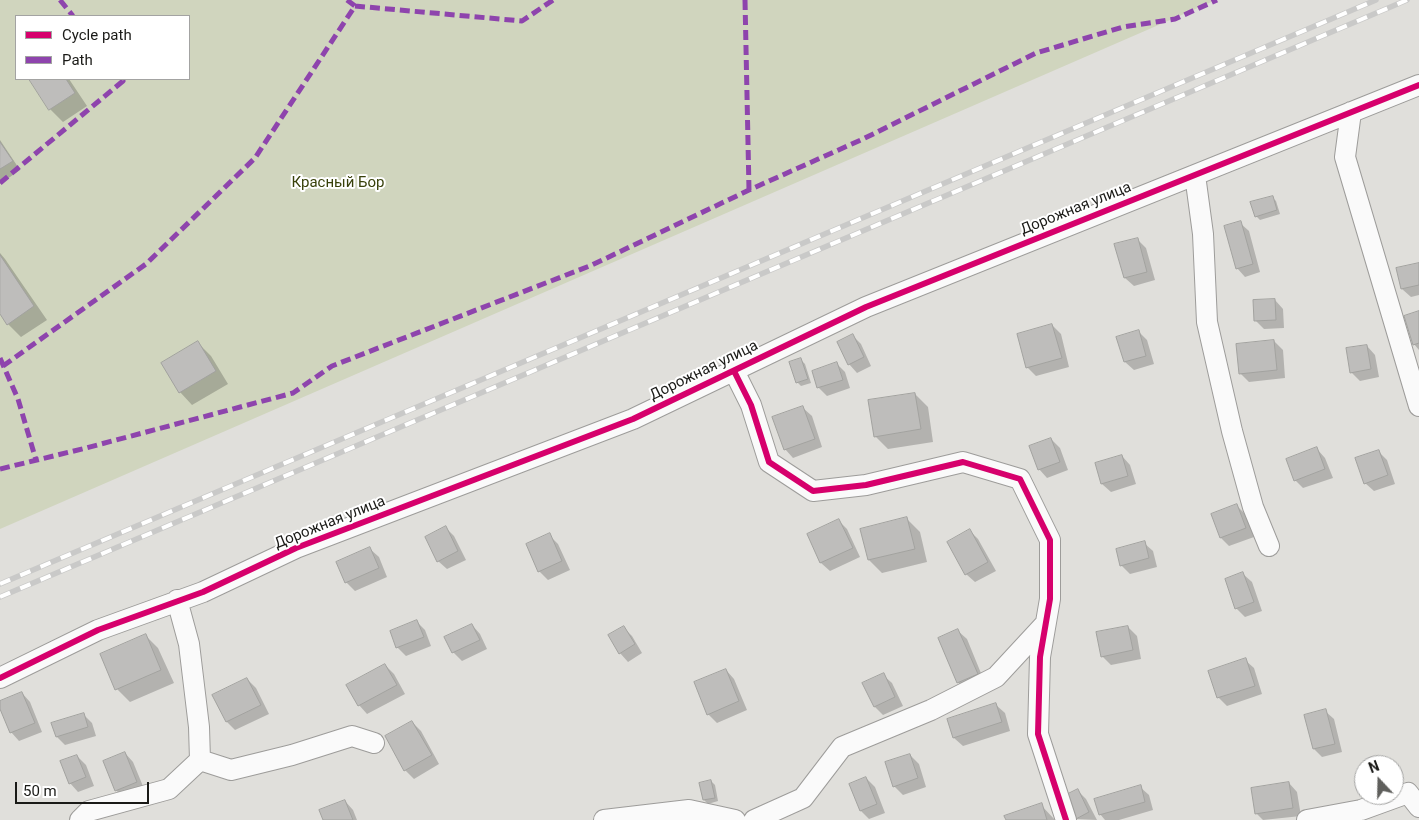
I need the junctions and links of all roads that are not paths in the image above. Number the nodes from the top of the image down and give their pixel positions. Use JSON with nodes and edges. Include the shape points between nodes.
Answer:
{"nodes":[{"id":1,"x":1419,"y":84,"type":"edge"},
{"id":2,"x":1351,"y":112,"type":"junction"},
{"id":3,"x":1195,"y":175,"type":"junction"},
{"id":4,"x":734,"y":370,"type":"junction"},
{"id":5,"x":1419,"y":406,"type":"edge"},
{"id":6,"x":1269,"y":546,"type":"dead end"},
{"id":7,"x":178,"y":600,"type":"junction"},
{"id":8,"x":1046,"y":623,"type":"junction"},
{"id":9,"x":0,"y":678,"type":"edge"},
{"id":10,"x":374,"y":744,"type":"dead end"},
{"id":11,"x":200,"y":760,"type":"junction"},
{"id":12,"x":1415,"y":794,"type":"edge"},
{"id":13,"x":80,"y":820,"type":"edge"},
{"id":14,"x":604,"y":820,"type":"edge"},
{"id":15,"x":735,"y":820,"type":"edge"},
{"id":16,"x":754,"y":820,"type":"edge"},
{"id":17,"x":1066,"y":820,"type":"edge"},
{"id":18,"x":1307,"y":820,"type":"edge"}],
"edges":[{"from":1,"to":2,"type":"street","name":"Дорожная улица"},
{"from":2,"to":3,"type":"street","name":"Дорожная улица"},
{"from":2,"to":5,"type":"street","via":[[1345,157]]},
{"from":3,"to":4,"type":"street","name":"Дорожная улица","via":[[866,307]]},
{"from":3,"to":6,"type":"street","via":[[1203,234],[1207,322],[1253,507]]},
{"from":4,"to":7,"type":"street","name":"Дорожная улица","via":[[633,419],[296,548],[204,592]]},
{"from":4,"to":8,"type":"street","via":[[751,405],[768,462],[814,491],[866,484],[963,462],[1020,479],[1050,540],[1050,599]]},
{"from":7,"to":9,"type":"street","name":"Дорожная улица","via":[[98,630]]},
{"from":7,"to":11,"type":"street","via":[[189,644]]},
{"from":8,"to":16,"type":"street","via":[[996,677],[931,710],[842,747],[803,798]]},
{"from":8,"to":17,"type":"street","via":[[1040,657],[1038,734]]},
{"from":10,"to":11,"type":"street","via":[[352,736],[231,770]]},
{"from":11,"to":13,"type":"street","via":[[170,789],[89,812]]},
{"from":12,"to":18,"type":"street","via":[[1361,810]]},
{"from":14,"to":15,"type":"street","via":[[689,810]]}]}
